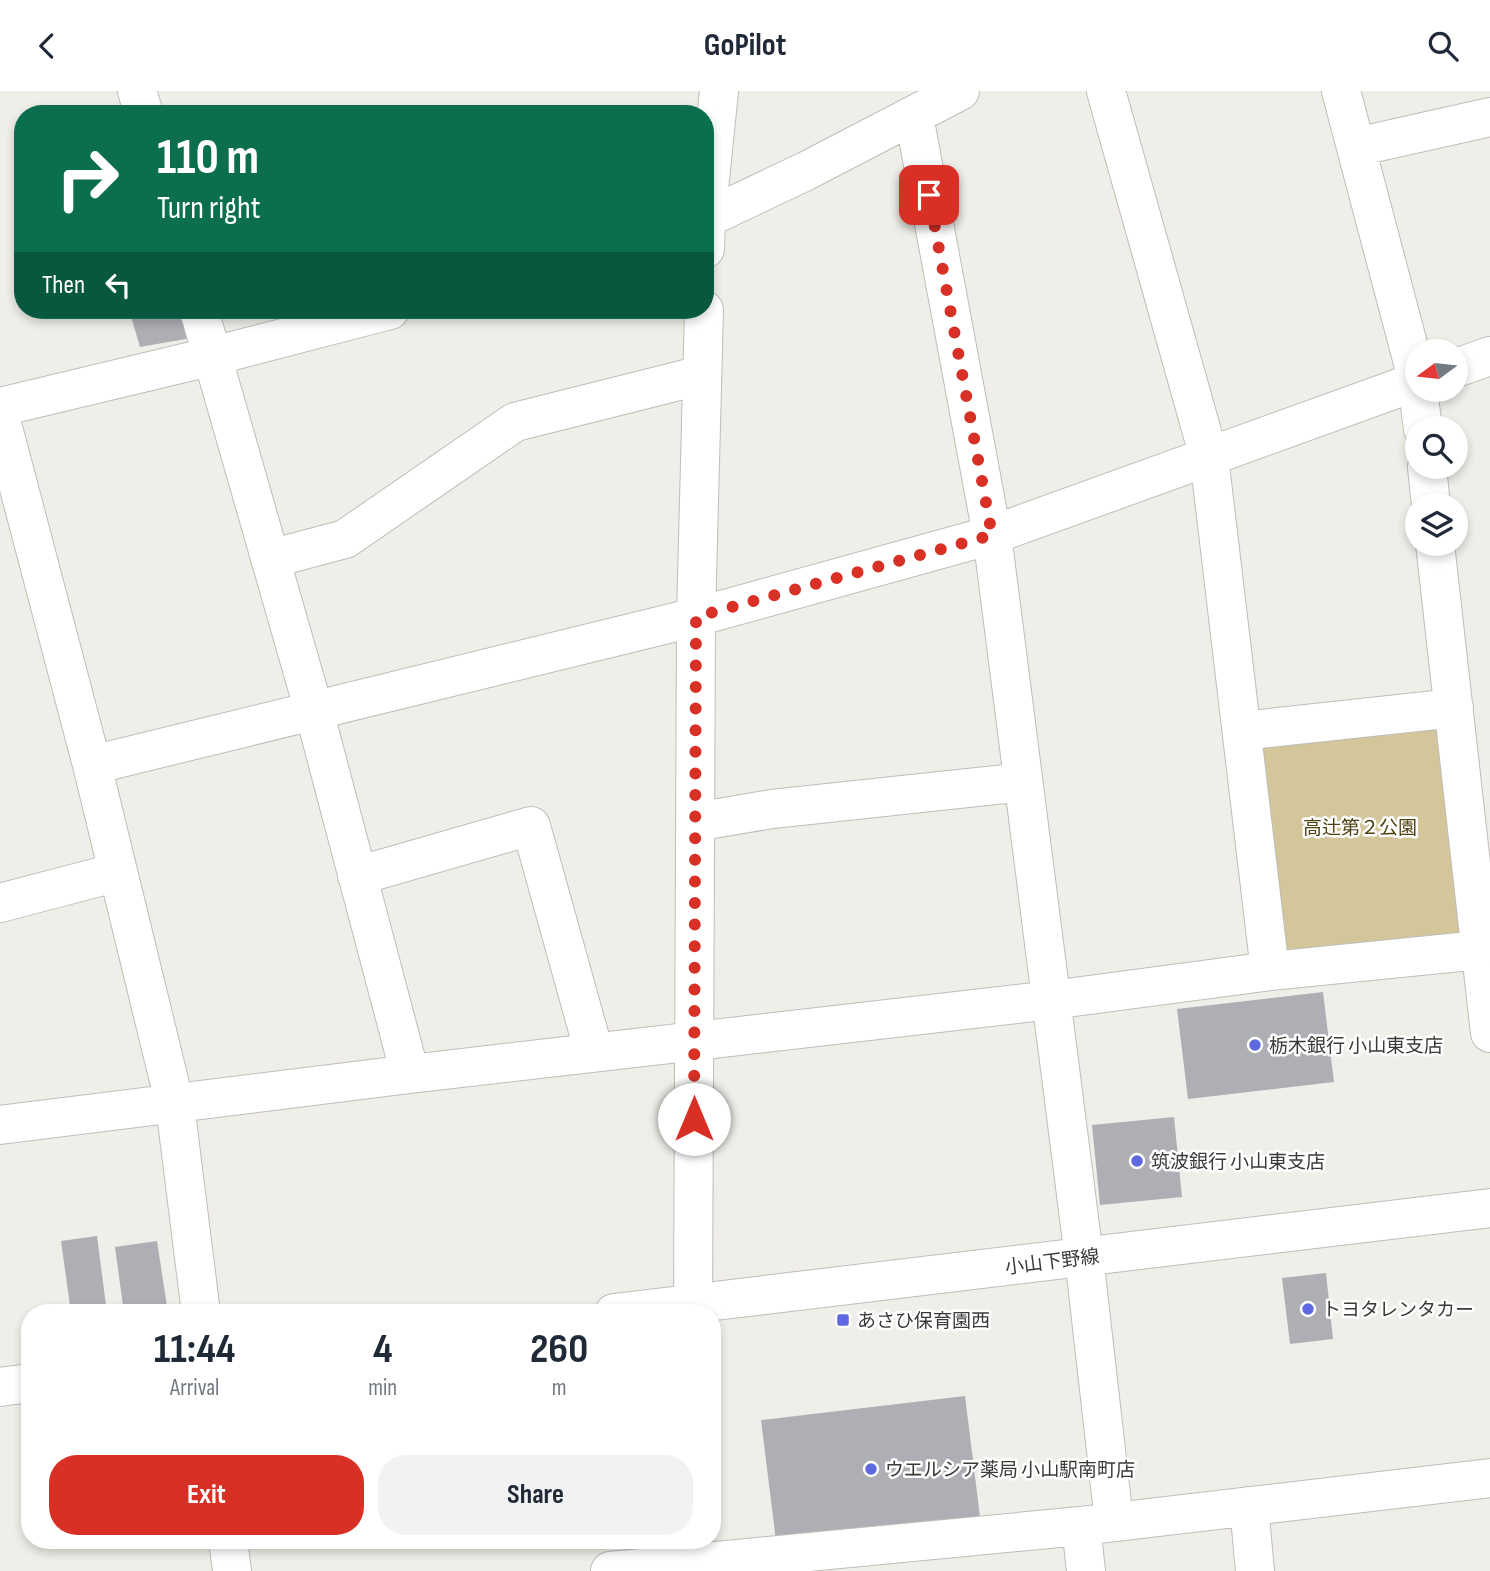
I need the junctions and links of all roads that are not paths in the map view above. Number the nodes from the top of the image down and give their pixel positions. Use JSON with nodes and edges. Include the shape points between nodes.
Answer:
{"nodes":[{"id":1,"x":719,"y":91,"type":"edge"},
{"id":2,"x":960,"y":91,"type":"edge"},
{"id":3,"x":1106,"y":91,"type":"edge"},
{"id":4,"x":1341,"y":91,"type":"edge"},
{"id":5,"x":914,"y":117,"type":"junction"},
{"id":6,"x":1490,"y":117,"type":"edge"},
{"id":7,"x":714,"y":140,"type":"edge"},
{"id":8,"x":1356,"y":147,"type":"junction"},
{"id":9,"x":714,"y":215,"type":"edge"},
{"id":10,"x":202,"y":319,"type":"edge"},
{"id":11,"x":355,"y":319,"type":"edge"},
{"id":12,"x":704,"y":319,"type":"edge"},
{"id":13,"x":1407,"y":339,"type":"edge"},
{"id":14,"x":212,"y":356,"type":"junction"},
{"id":15,"x":1490,"y":356,"type":"edge"},
{"id":16,"x":1468,"y":363,"type":"edge"},
{"id":17,"x":702,"y":375,"type":"junction"},
{"id":18,"x":1405,"y":386,"type":"edge"},
{"id":19,"x":0,"y":407,"type":"edge"},
{"id":20,"x":0,"y":416,"type":"edge"},
{"id":21,"x":1209,"y":457,"type":"junction"},
{"id":22,"x":992,"y":535,"type":"junction"},
{"id":23,"x":1437,"y":556,"type":"edge"},
{"id":24,"x":270,"y":559,"type":"junction"},
{"id":25,"x":696,"y":617,"type":"junction"},
{"id":26,"x":1454,"y":708,"type":"junction"},
{"id":27,"x":314,"y":711,"type":"junction"},
{"id":28,"x":1242,"y":731,"type":"junction"},
{"id":29,"x":92,"y":765,"type":"junction"},
{"id":30,"x":1023,"y":782,"type":"junction"},
{"id":31,"x":695,"y":822,"type":"junction"},
{"id":32,"x":1481,"y":870,"type":"edge"},
{"id":33,"x":118,"y":872,"type":"junction"},
{"id":34,"x":358,"y":876,"type":"junction"},
{"id":35,"x":0,"y":903,"type":"edge"},
{"id":36,"x":1480,"y":950,"type":"junction"},
{"id":37,"x":1270,"y":971,"type":"junction"},
{"id":38,"x":1051,"y":1000,"type":"junction"},
{"id":39,"x":1490,"y":1033,"type":"edge"},
{"id":40,"x":694,"y":1040,"type":"junction"},
{"id":41,"x":594,"y":1052,"type":"junction"},
{"id":42,"x":410,"y":1074,"type":"junction"},
{"id":43,"x":175,"y":1105,"type":"junction"},
{"id":44,"x":0,"y":1125,"type":"edge"},
{"id":45,"x":1490,"y":1208,"type":"edge"},
{"id":46,"x":1084,"y":1257,"type":"junction"},
{"id":47,"x":200,"y":1304,"type":"edge"},
{"id":48,"x":693,"y":1304,"type":"edge"},
{"id":49,"x":721,"y":1304,"type":"edge"},
{"id":50,"x":21,"y":1384,"type":"edge"},
{"id":51,"x":0,"y":1387,"type":"edge"},
{"id":52,"x":1490,"y":1478,"type":"edge"},
{"id":53,"x":1249,"y":1506,"type":"junction"},
{"id":54,"x":1097,"y":1524,"type":"junction"},
{"id":55,"x":230,"y":1549,"type":"edge"},
{"id":56,"x":914,"y":1556,"type":"edge"},
{"id":57,"x":668,"y":1559,"type":"edge"},
{"id":58,"x":232,"y":1571,"type":"edge"},
{"id":59,"x":610,"y":1571,"type":"edge"},
{"id":60,"x":1086,"y":1571,"type":"edge"},
{"id":61,"x":1255,"y":1571,"type":"edge"}],
"edges":[{"from":1,"to":7,"type":"street"},
{"from":2,"to":5,"type":"street"},
{"from":3,"to":21,"type":"street"},
{"from":4,"to":8,"type":"street"},
{"from":5,"to":9,"type":"street"},
{"from":5,"to":22,"type":"street"},
{"from":6,"to":8,"type":"street"},
{"from":8,"to":13,"type":"street"},
{"from":10,"to":14,"type":"street"},
{"from":11,"to":14,"type":"street"},
{"from":12,"to":17,"type":"street"},
{"from":14,"to":19,"type":"street"},
{"from":14,"to":24,"type":"street"},
{"from":15,"to":16,"type":"street"},
{"from":17,"to":24,"type":"street","via":[[514,422],[345,539]]},
{"from":17,"to":25,"type":"street"},
{"from":18,"to":21,"type":"street"},
{"from":20,"to":29,"type":"street"},
{"from":21,"to":22,"type":"street"},
{"from":21,"to":28,"type":"street"},
{"from":22,"to":25,"type":"street"},
{"from":22,"to":30,"type":"street"},
{"from":23,"to":26,"type":"street"},
{"from":24,"to":27,"type":"street"},
{"from":25,"to":27,"type":"street"},
{"from":25,"to":31,"type":"street"},
{"from":26,"to":28,"type":"street"},
{"from":26,"to":32,"type":"street"},
{"from":27,"to":29,"type":"street"},
{"from":27,"to":34,"type":"street"},
{"from":28,"to":37,"type":"street"},
{"from":29,"to":33,"type":"street"},
{"from":30,"to":31,"type":"street","via":[[772,809]]},
{"from":30,"to":38,"type":"street"},
{"from":31,"to":40,"type":"street"},
{"from":32,"to":36,"type":"street"},
{"from":33,"to":35,"type":"street"},
{"from":33,"to":43,"type":"street"},
{"from":34,"to":41,"type":"street","via":[[531,825]]},
{"from":34,"to":42,"type":"street"},
{"from":36,"to":37,"type":"street"},
{"from":36,"to":39,"type":"street"},
{"from":37,"to":38,"type":"street"},
{"from":38,"to":40,"type":"street"},
{"from":38,"to":46,"type":"street"},
{"from":40,"to":41,"type":"street"},
{"from":40,"to":48,"type":"street"},
{"from":41,"to":42,"type":"street"},
{"from":42,"to":43,"type":"street"},
{"from":43,"to":44,"type":"street"},
{"from":43,"to":47,"type":"street"},
{"from":45,"to":46,"type":"street","name":"小山下野線"},
{"from":46,"to":49,"type":"street","name":"小山下野線"},
{"from":46,"to":54,"type":"street"},
{"from":50,"to":51,"type":"street"},
{"from":52,"to":53,"type":"street"},
{"from":53,"to":54,"type":"street"},
{"from":53,"to":61,"type":"street"},
{"from":54,"to":56,"type":"street"},
{"from":54,"to":60,"type":"street"},
{"from":55,"to":58,"type":"street"},
{"from":56,"to":57,"type":"street"},
{"from":57,"to":59,"type":"street"}]}
